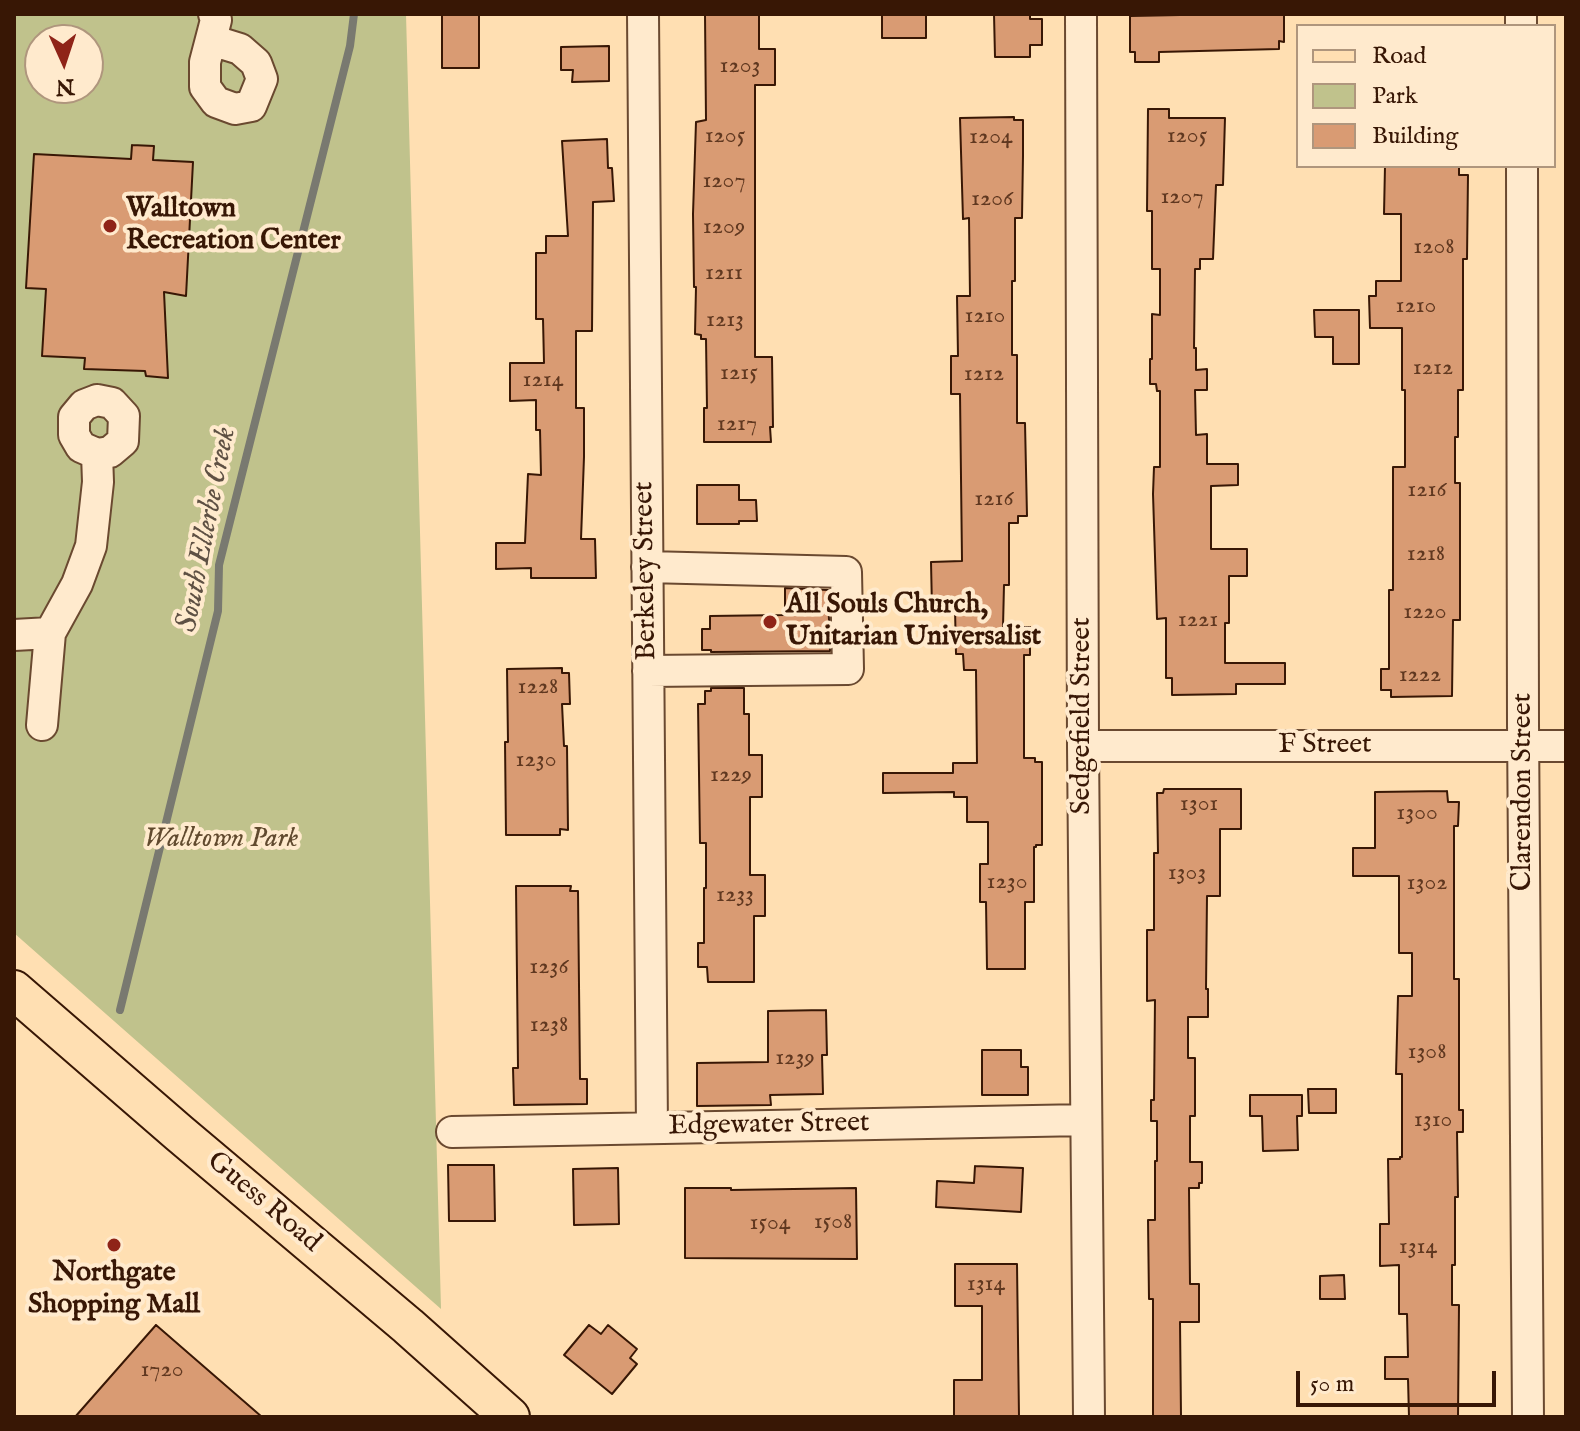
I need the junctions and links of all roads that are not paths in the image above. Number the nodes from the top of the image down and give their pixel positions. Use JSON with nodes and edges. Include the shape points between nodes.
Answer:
{"nodes":[{"id":1,"x":643,"y":14,"type":"edge"},
{"id":2,"x":1081,"y":14,"type":"edge"},
{"id":3,"x":1522,"y":168,"type":"edge"},
{"id":4,"x":97,"y":454,"type":"dead end"},
{"id":5,"x":647,"y":567,"type":"junction"},
{"id":6,"x":50,"y":633,"type":"junction"},
{"id":7,"x":14,"y":635,"type":"edge"},
{"id":8,"x":648,"y":671,"type":"junction"},
{"id":9,"x":42,"y":725,"type":"dead end"},
{"id":10,"x":1083,"y":746,"type":"junction"},
{"id":11,"x":1523,"y":746,"type":"junction"},
{"id":12,"x":1566,"y":746,"type":"edge"},
{"id":13,"x":14,"y":990,"type":"edge"},
{"id":14,"x":1086,"y":1120,"type":"junction"},
{"id":15,"x":652,"y":1128,"type":"junction"},
{"id":16,"x":452,"y":1132,"type":"dead end"},
{"id":17,"x":510,"y":1417,"type":"edge"},
{"id":18,"x":1089,"y":1417,"type":"edge"},
{"id":19,"x":1528,"y":1417,"type":"edge"}],
"edges":[{"from":1,"to":5,"type":"street","name":"Berkeley Street"},
{"from":2,"to":10,"type":"street","name":"Sedgefield Street"},
{"from":3,"to":11,"type":"street","name":"Clarendon Street"},
{"from":4,"to":6,"type":"street","via":[[91,546]]},
{"from":5,"to":8,"type":"street","name":"Berkeley Street"},
{"from":5,"to":8,"type":"street","via":[[846,572],[848,669]]},
{"from":6,"to":7,"type":"street"},
{"from":6,"to":9,"type":"street"},
{"from":8,"to":15,"type":"street","name":"Berkeley Street"},
{"from":10,"to":11,"type":"street","name":"F Street"},
{"from":10,"to":14,"type":"street","name":"Sedgefield Street"},
{"from":11,"to":12,"type":"street","name":"F Street"},
{"from":11,"to":19,"type":"street","name":"Clarendon Street"},
{"from":13,"to":17,"type":"main road","name":"Guess Road"},
{"from":14,"to":15,"type":"street","name":"Edgewater Street"},
{"from":14,"to":18,"type":"street","name":"Sedgefield Street"},
{"from":15,"to":16,"type":"street","name":"Edgewater Street"}]}
